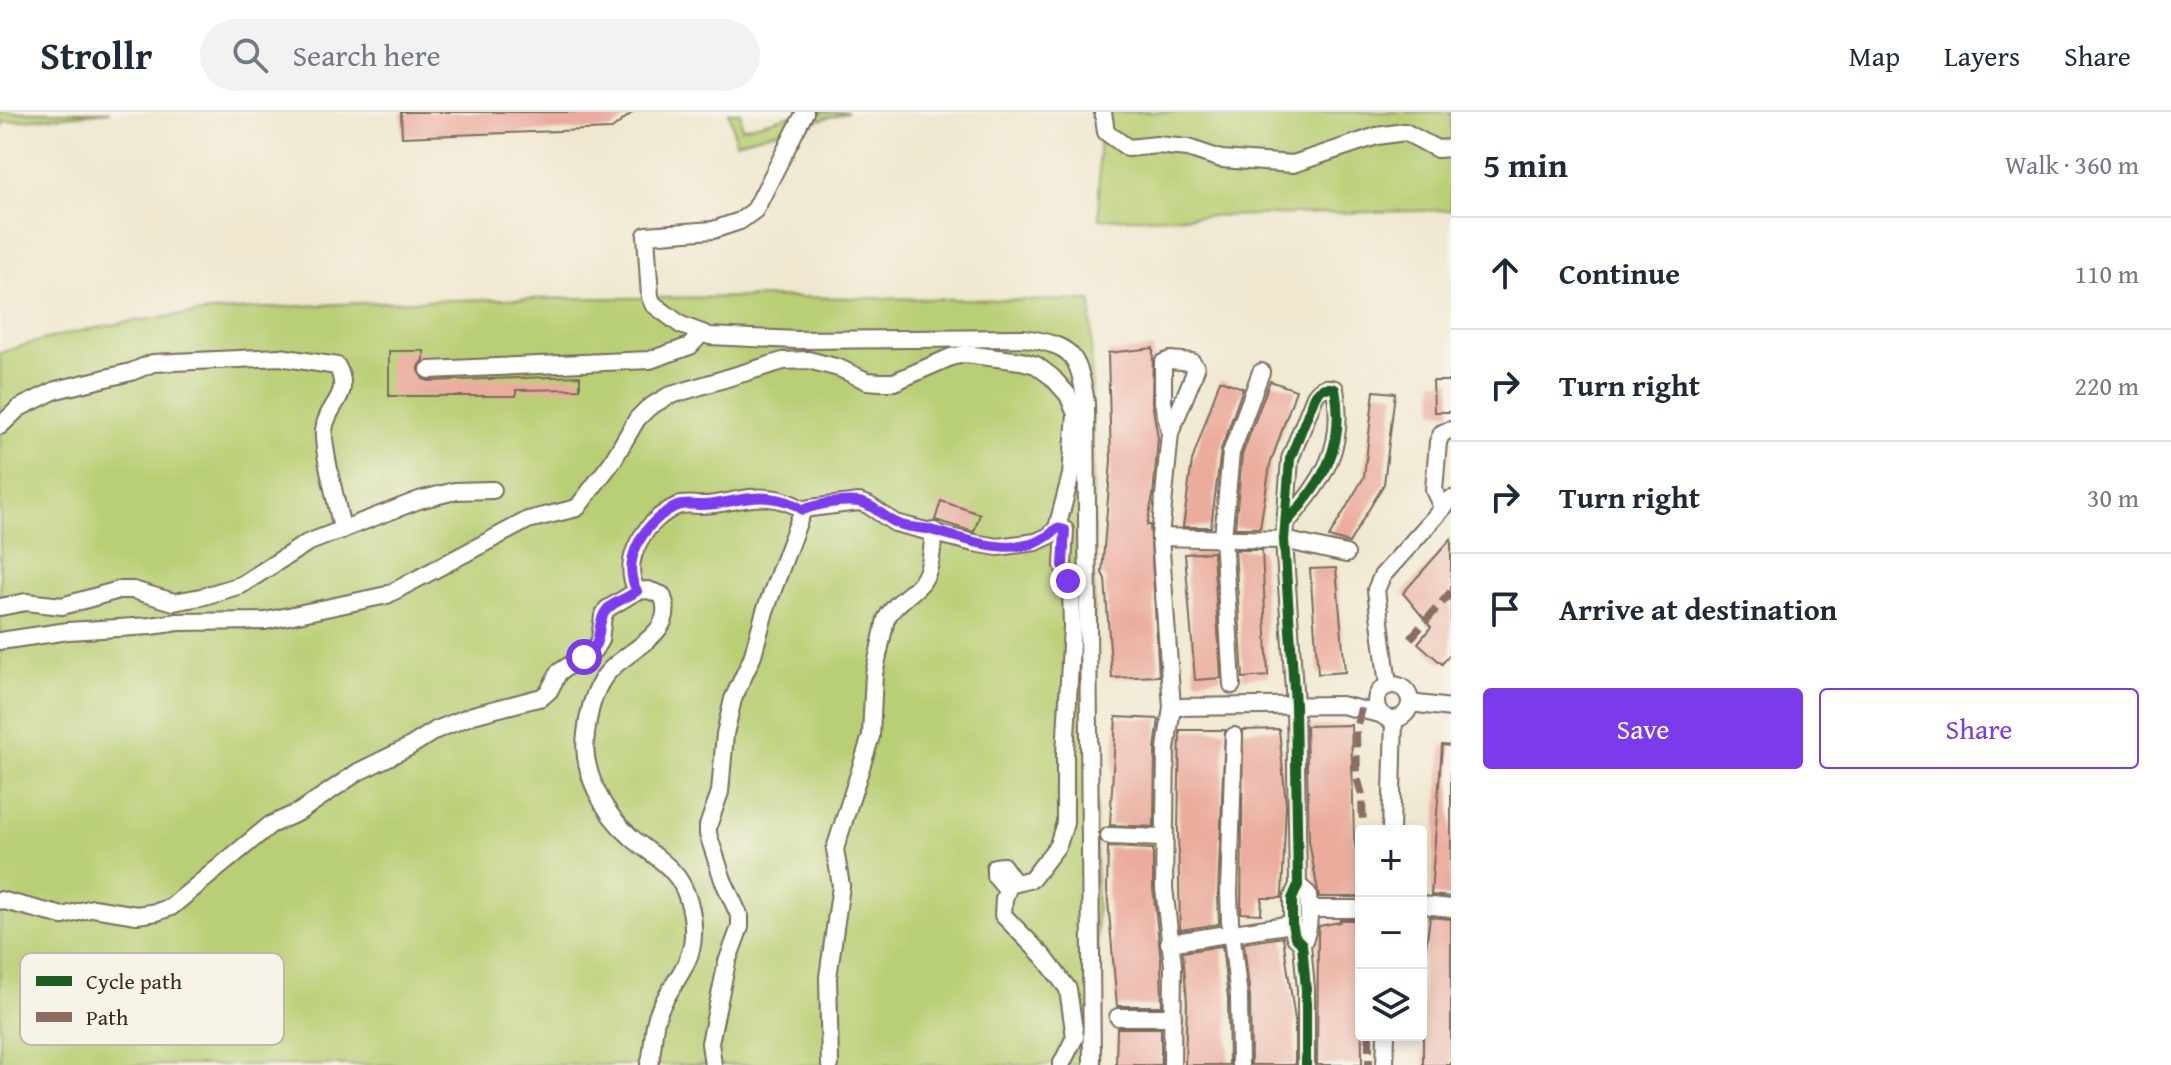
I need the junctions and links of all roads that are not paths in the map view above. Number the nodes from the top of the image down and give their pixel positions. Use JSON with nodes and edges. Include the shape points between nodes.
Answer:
{"nodes":[{"id":1,"x":805,"y":112,"type":"edge"},
{"id":2,"x":1103,"y":112,"type":"edge"},
{"id":3,"x":1451,"y":148,"type":"edge"},
{"id":4,"x":702,"y":333,"type":"junction"},
{"id":5,"x":429,"y":370,"type":"dead end"},
{"id":6,"x":1261,"y":372,"type":"dead end"},
{"id":7,"x":0,"y":426,"type":"edge"},
{"id":8,"x":1451,"y":430,"type":"edge"},
{"id":9,"x":1170,"y":433,"type":"dead end"},
{"id":10,"x":493,"y":490,"type":"dead end"},
{"id":11,"x":1447,"y":503,"type":"edge"},
{"id":12,"x":803,"y":510,"type":"junction"},
{"id":13,"x":1287,"y":522,"type":"junction"},
{"id":14,"x":1057,"y":528,"type":"junction"},
{"id":15,"x":342,"y":530,"type":"junction"},
{"id":16,"x":934,"y":531,"type":"junction"},
{"id":17,"x":1160,"y":537,"type":"junction"},
{"id":18,"x":1223,"y":537,"type":"junction"},
{"id":19,"x":1284,"y":540,"type":"junction"},
{"id":20,"x":1346,"y":554,"type":"dead end"},
{"id":21,"x":637,"y":591,"type":"junction"},
{"id":22,"x":174,"y":602,"type":"junction"},
{"id":23,"x":0,"y":607,"type":"edge"},
{"id":24,"x":178,"y":622,"type":"junction"},
{"id":25,"x":0,"y":641,"type":"edge"},
{"id":26,"x":1232,"y":685,"type":"dead end"},
{"id":27,"x":1384,"y":688,"type":"junction"},
{"id":28,"x":1410,"y":703,"type":"junction"},
{"id":29,"x":1295,"y":705,"type":"junction"},
{"id":30,"x":1341,"y":705,"type":"junction"},
{"id":31,"x":1172,"y":707,"type":"junction"},
{"id":32,"x":1451,"y":708,"type":"edge"},
{"id":33,"x":1387,"y":716,"type":"junction"},
{"id":34,"x":1234,"y":736,"type":"dead end"},
{"id":35,"x":1391,"y":825,"type":"edge"},
{"id":36,"x":1109,"y":836,"type":"dead end"},
{"id":37,"x":1164,"y":838,"type":"junction"},
{"id":38,"x":1298,"y":885,"type":"junction"},
{"id":39,"x":0,"y":900,"type":"edge"},
{"id":40,"x":1427,"y":906,"type":"edge"},
{"id":41,"x":1451,"y":908,"type":"edge"},
{"id":42,"x":1309,"y":909,"type":"junction"},
{"id":43,"x":1355,"y":909,"type":"edge"},
{"id":44,"x":1292,"y":924,"type":"junction"},
{"id":45,"x":1231,"y":934,"type":"junction"},
{"id":46,"x":1169,"y":943,"type":"junction"},
{"id":47,"x":1302,"y":944,"type":"junction"},
{"id":48,"x":1118,"y":1017,"type":"dead end"},
{"id":49,"x":1173,"y":1017,"type":"junction"},
{"id":50,"x":1386,"y":1041,"type":"edge"},
{"id":51,"x":649,"y":1065,"type":"edge"},
{"id":52,"x":713,"y":1065,"type":"edge"},
{"id":53,"x":830,"y":1065,"type":"edge"},
{"id":54,"x":1061,"y":1065,"type":"edge"},
{"id":55,"x":1092,"y":1065,"type":"edge"},
{"id":56,"x":1172,"y":1065,"type":"edge"},
{"id":57,"x":1240,"y":1065,"type":"edge"},
{"id":58,"x":1306,"y":1065,"type":"edge"},
{"id":59,"x":1385,"y":1065,"type":"edge"}],
"edges":[{"from":1,"to":4,"type":"street","via":[[755,210],[713,230],[646,235],[650,297],[681,325]]},
{"from":2,"to":3,"type":"street","via":[[1106,132],[1128,148],[1188,148],[1221,159],[1293,164],[1405,132],[1437,149]]},
{"from":4,"to":5,"type":"street","via":[[690,346],[650,360]]},
{"from":4,"to":55,"type":"street","via":[[797,340],[1024,338],[1058,345],[1076,362],[1086,403]]},
{"from":6,"to":18,"type":"street","via":[[1231,453]]},
{"from":7,"to":15,"type":"street","via":[[19,408],[56,390],[153,363],[280,357],[337,366],[343,377],[341,395],[324,431]]},
{"from":8,"to":11,"type":"street","via":[[1438,442],[1434,490]]},
{"from":9,"to":17,"type":"street"},
{"from":10,"to":15,"type":"street","via":[[455,491],[419,500]]},
{"from":11,"to":27,"type":"street","via":[[1382,576],[1376,590]]},
{"from":12,"to":16,"type":"street","via":[[859,502],[895,523]]},
{"from":12,"to":21,"type":"street","via":[[767,497],[680,505],[660,517],[637,544],[631,570]]},
{"from":12,"to":52,"type":"street","via":[[733,699],[720,792],[708,826],[740,917],[714,1021]]},
{"from":13,"to":13,"type":"street","via":[[1290,459],[1319,389],[1335,389],[1334,452],[1308,498]]},
{"from":13,"to":19,"type":"street"},
{"from":14,"to":16,"type":"street","via":[[1036,542],[998,547]]},
{"from":14,"to":24,"type":"street","via":[[1071,475],[1076,414],[1068,395],[1036,365],[965,354],[894,382],[880,382],[796,359],[668,396],[637,419],[577,508],[528,520],[387,595],[286,618]]},
{"from":14,"to":54,"type":"street","via":[[1065,530],[1063,565],[1072,614],[1065,823],[1044,866],[1028,882],[1011,887],[1003,912],[1068,989],[1075,1037]]},
{"from":15,"to":22,"type":"street","via":[[307,543],[241,585]]},
{"from":16,"to":53,"type":"street","via":[[924,580],[886,619],[874,674],[871,736],[835,849],[841,886],[828,977]]},
{"from":17,"to":18,"type":"street"},
{"from":17,"to":31,"type":"street"},
{"from":18,"to":19,"type":"street"},
{"from":18,"to":26,"type":"street"},
{"from":19,"to":20,"type":"street"},
{"from":19,"to":29,"type":"street"},
{"from":21,"to":39,"type":"street","via":[[607,609],[594,650],[559,672],[542,697],[436,730],[358,772],[270,825],[171,907],[147,914],[93,908],[63,916]]},
{"from":21,"to":51,"type":"street","via":[[662,595],[666,619],[602,680],[584,756],[616,821],[675,873],[689,903],[691,953],[659,1011]]},
{"from":22,"to":23,"type":"street","via":[[119,590],[62,606],[26,602]]},
{"from":22,"to":24,"type":"street"},
{"from":24,"to":25,"type":"street"},
{"from":27,"to":28,"type":"street","via":[[1404,689]]},
{"from":27,"to":30,"type":"street"},
{"from":27,"to":33,"type":"street","via":[[1376,699]]},
{"from":28,"to":32,"type":"street"},
{"from":28,"to":33,"type":"street","via":[[1401,717]]},
{"from":29,"to":30,"type":"street"},
{"from":29,"to":31,"type":"street"},
{"from":29,"to":38,"type":"street"},
{"from":30,"to":33,"type":"street"},
{"from":31,"to":37,"type":"street"},
{"from":33,"to":35,"type":"street"},
{"from":34,"to":45,"type":"street"},
{"from":36,"to":37,"type":"street"},
{"from":37,"to":46,"type":"street"},
{"from":38,"to":42,"type":"street","via":[[1308,894]]},
{"from":38,"to":44,"type":"street"},
{"from":40,"to":41,"type":"street"},
{"from":42,"to":43,"type":"street"},
{"from":42,"to":47,"type":"street","via":[[1309,933]]},
{"from":44,"to":45,"type":"street"},
{"from":44,"to":47,"type":"street"},
{"from":45,"to":46,"type":"street"},
{"from":45,"to":57,"type":"street"},
{"from":46,"to":49,"type":"street"},
{"from":47,"to":58,"type":"street"},
{"from":48,"to":49,"type":"street"},
{"from":49,"to":56,"type":"street"},
{"from":50,"to":59,"type":"street"}]}
